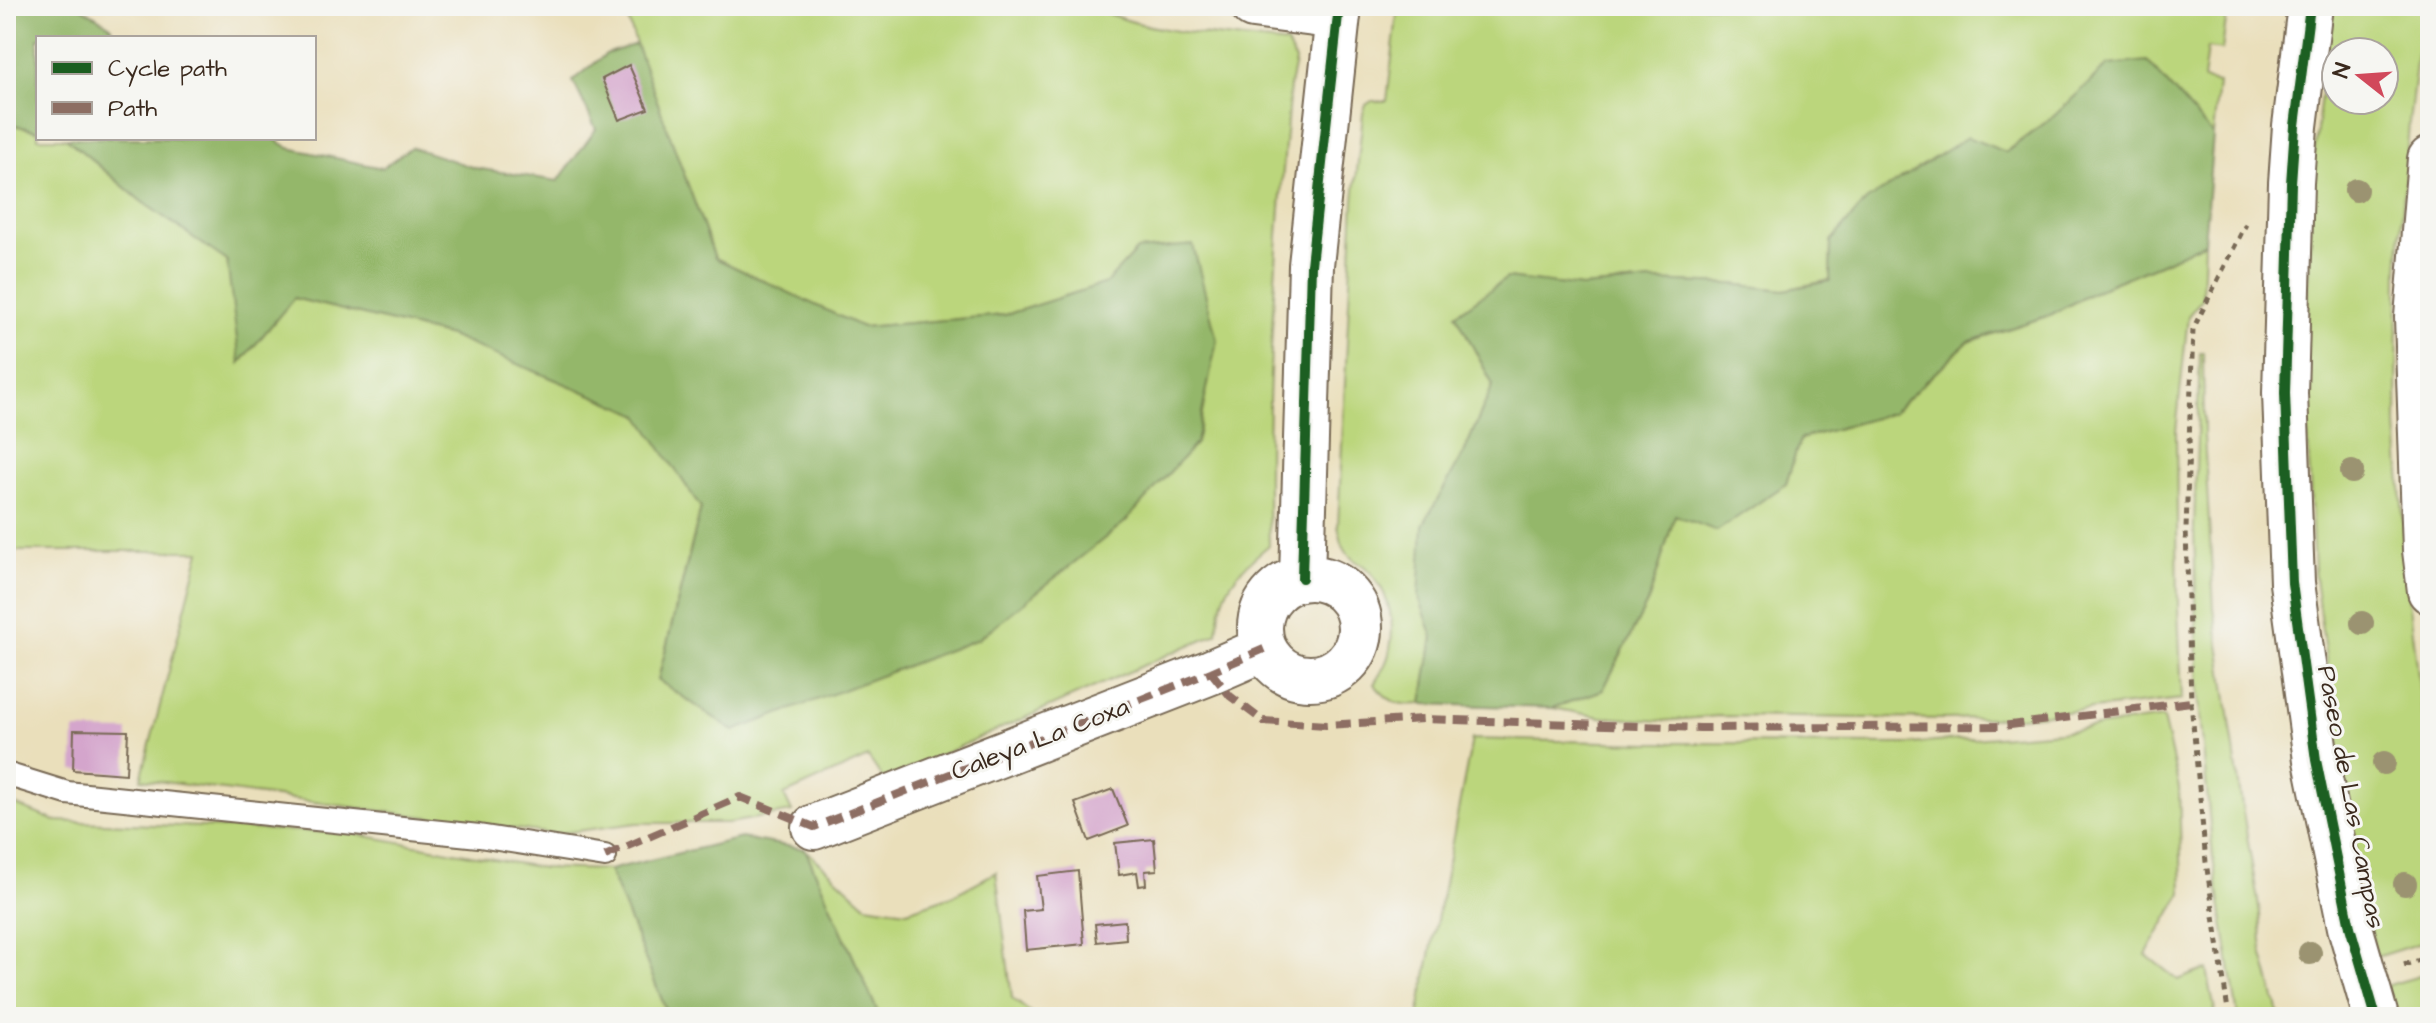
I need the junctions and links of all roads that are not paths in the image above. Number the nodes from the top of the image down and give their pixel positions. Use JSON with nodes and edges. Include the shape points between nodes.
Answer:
{"nodes":[{"id":1,"x":1253,"y":6,"type":"edge"},
{"id":2,"x":2310,"y":6,"type":"edge"},
{"id":3,"x":1338,"y":11,"type":"edge"},
{"id":4,"x":2430,"y":159,"type":"edge"},
{"id":5,"x":2425,"y":409,"type":"edge"},
{"id":6,"x":2428,"y":563,"type":"edge"},
{"id":7,"x":1302,"y":578,"type":"junction"},
{"id":8,"x":1264,"y":649,"type":"junction"},
{"id":9,"x":6,"y":774,"type":"edge"},
{"id":10,"x":814,"y":827,"type":"dead end"},
{"id":11,"x":605,"y":856,"type":"dead end"},
{"id":12,"x":2376,"y":1017,"type":"edge"}],
"edges":[{"from":1,"to":3,"type":"street"},
{"from":2,"to":12,"type":"street","name":"Paseo de Las Campas","via":[[2291,183],[2285,393],[2292,583],[2316,760],[2350,927]]},
{"from":3,"to":7,"type":"street","via":[[1311,265]]},
{"from":4,"to":5,"type":"street","via":[[2418,303]]},
{"from":5,"to":6,"type":"street"},
{"from":7,"to":8,"type":"street","via":[[1272,595],[1261,615]]},
{"from":7,"to":8,"type":"street","via":[[1336,585],[1349,596],[1360,628],[1351,657],[1339,670],[1305,679],[1284,672]]},
{"from":8,"to":10,"type":"street","name":"Caleya La Coxa"},
{"from":9,"to":11,"type":"lane","via":[[67,793],[479,836]]}]}
